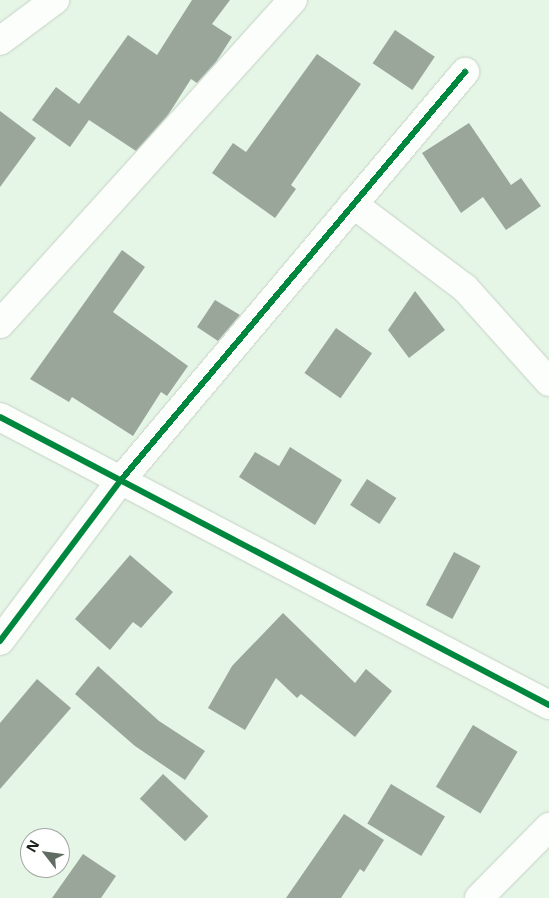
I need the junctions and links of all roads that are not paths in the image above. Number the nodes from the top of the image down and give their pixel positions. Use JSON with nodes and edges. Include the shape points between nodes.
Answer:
{"nodes":[{"id":1,"x":56,"y":0,"type":"edge"},
{"id":2,"x":293,"y":0,"type":"edge"},
{"id":3,"x":0,"y":41,"type":"edge"},
{"id":4,"x":464,"y":72,"type":"dead end"},
{"id":5,"x":353,"y":204,"type":"junction"},
{"id":6,"x":0,"y":324,"type":"edge"},
{"id":7,"x":549,"y":382,"type":"edge"},
{"id":8,"x":0,"y":417,"type":"edge"},
{"id":9,"x":121,"y":480,"type":"junction"},
{"id":10,"x":0,"y":641,"type":"edge"},
{"id":11,"x":549,"y":704,"type":"edge"},
{"id":12,"x":549,"y":826,"type":"edge"},
{"id":13,"x":479,"y":898,"type":"edge"}],
"edges":[{"from":1,"to":3,"type":"street"},
{"from":2,"to":6,"type":"street"},
{"from":4,"to":5,"type":"street"},
{"from":5,"to":7,"type":"street","via":[[465,288]]},
{"from":5,"to":9,"type":"street"},
{"from":8,"to":9,"type":"street"},
{"from":9,"to":10,"type":"street"},
{"from":9,"to":11,"type":"street"},
{"from":12,"to":13,"type":"street"}]}
